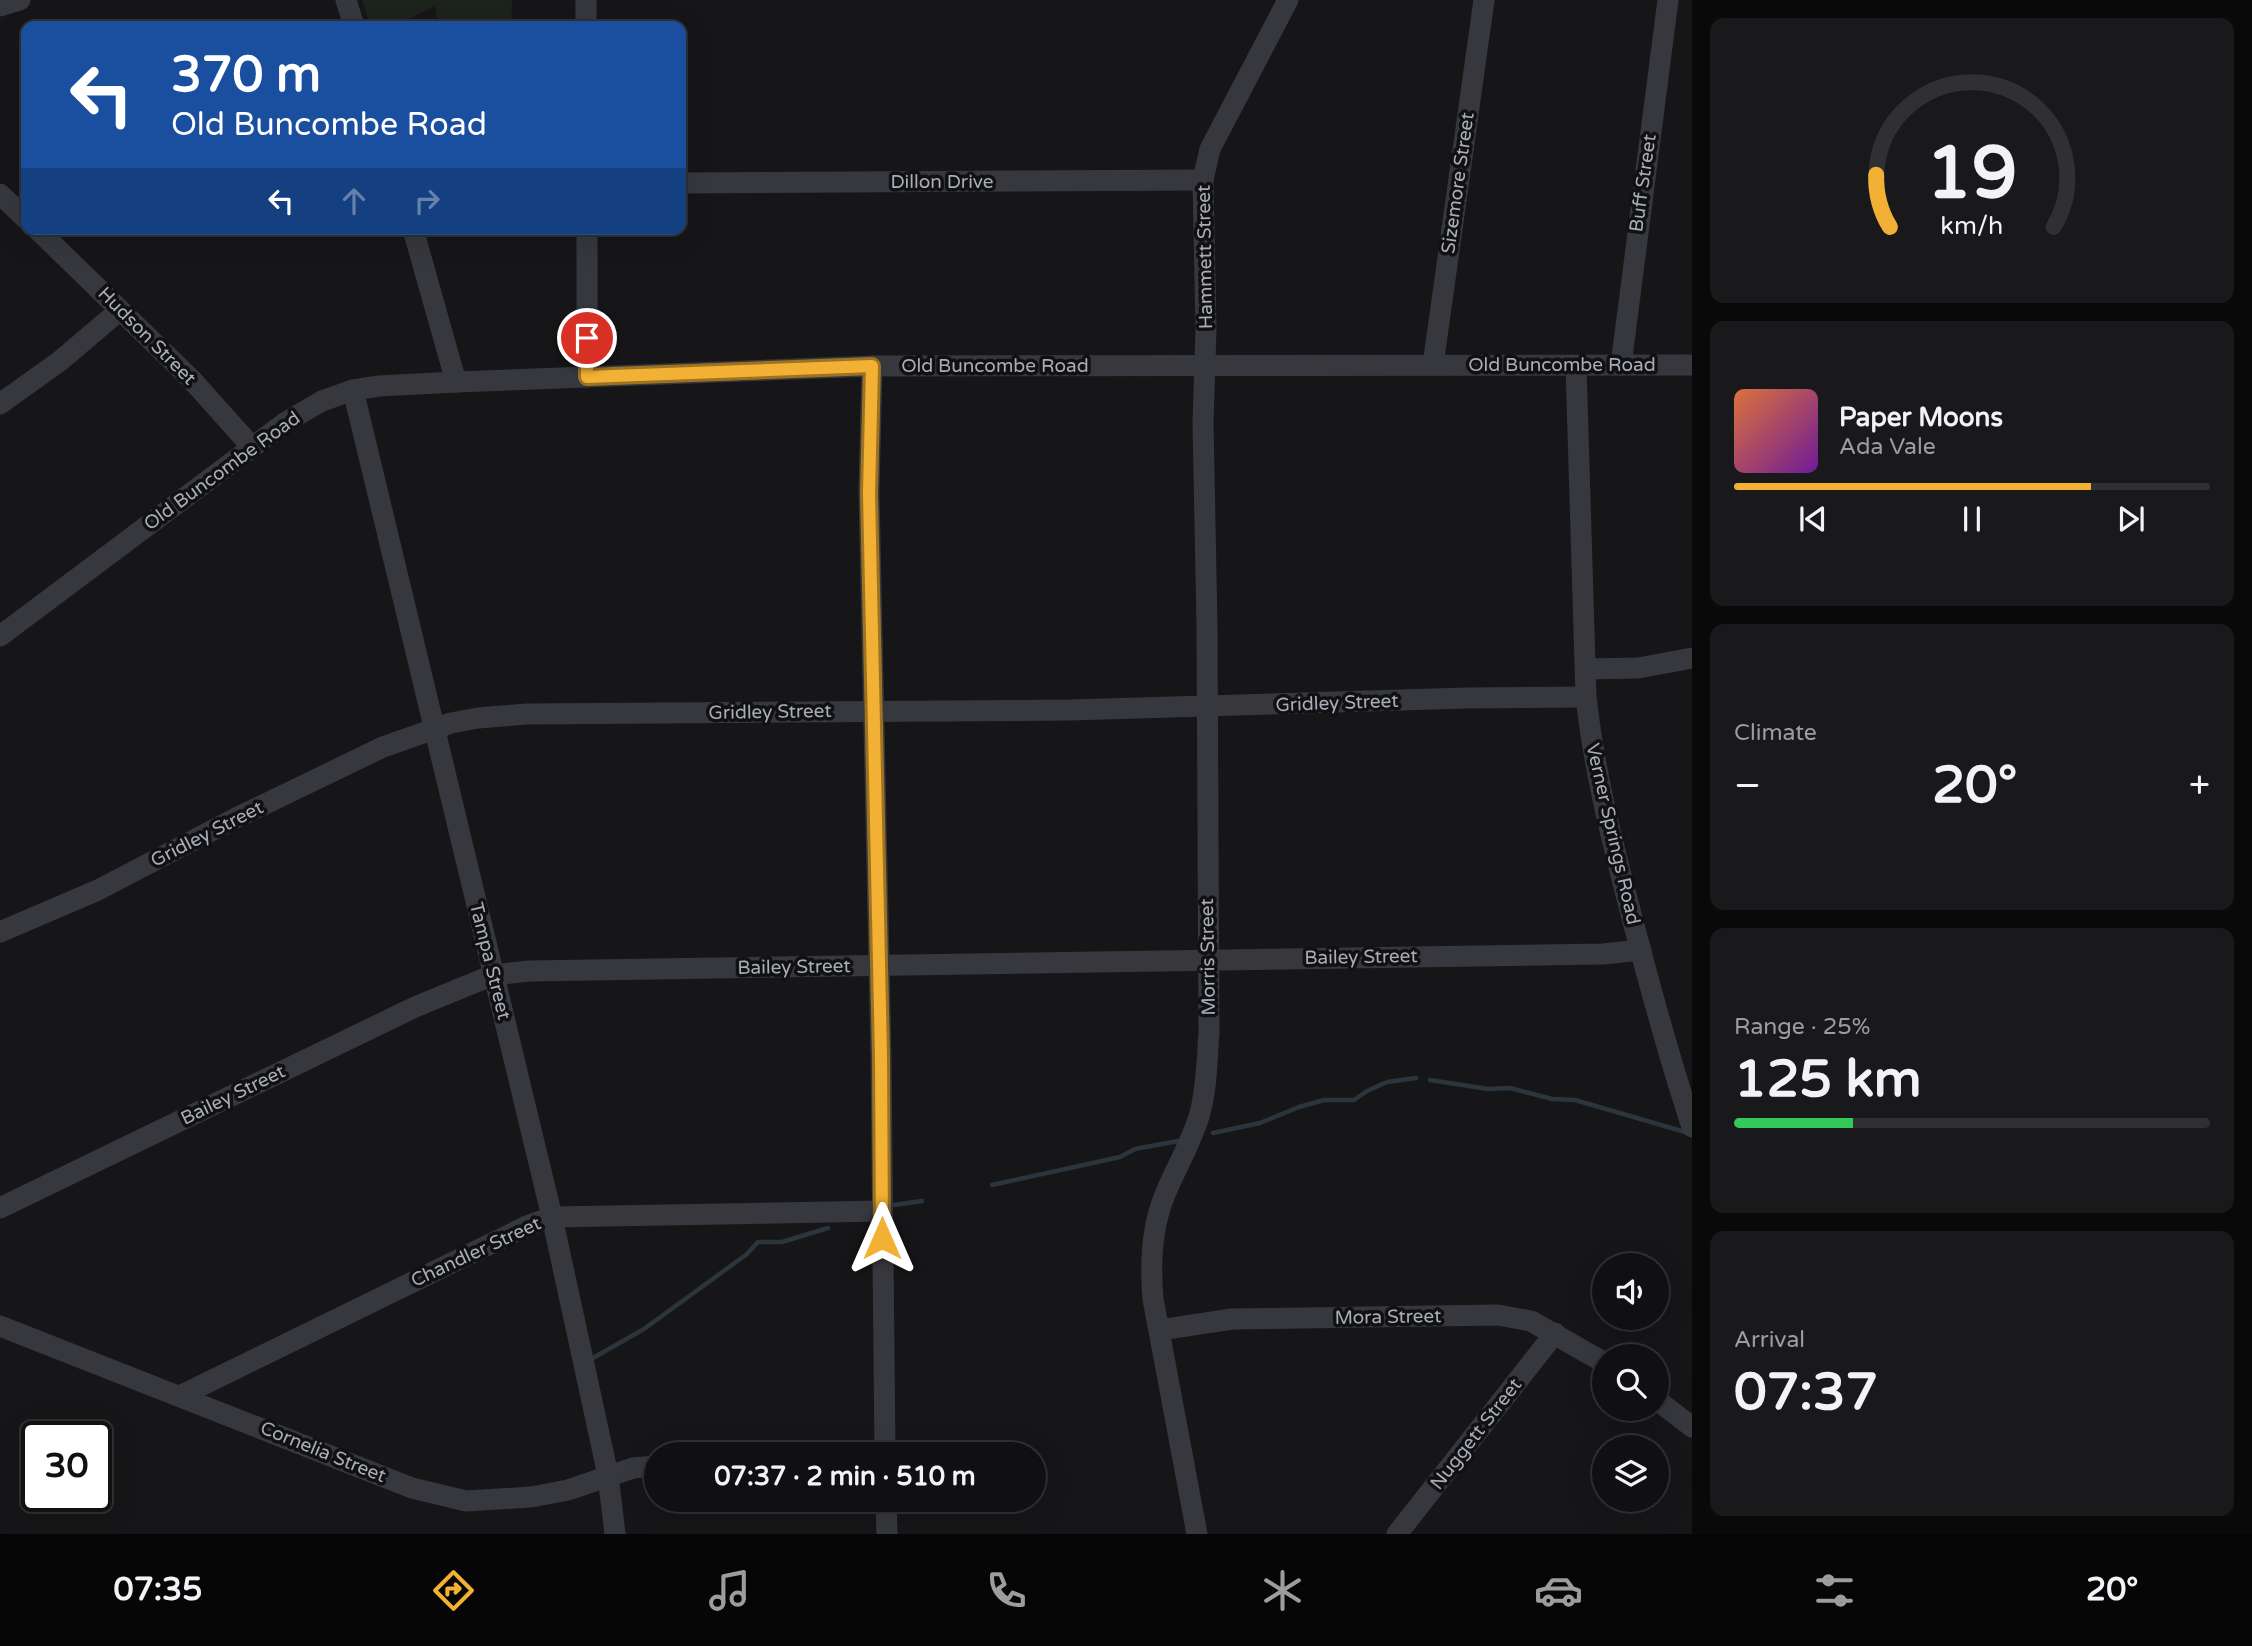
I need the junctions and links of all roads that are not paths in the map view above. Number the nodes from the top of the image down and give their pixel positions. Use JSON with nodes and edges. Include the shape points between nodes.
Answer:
{"nodes":[{"id":1,"x":20,"y":0,"type":"edge"},
{"id":2,"x":346,"y":0,"type":"edge"},
{"id":3,"x":586,"y":0,"type":"edge"},
{"id":4,"x":1289,"y":0,"type":"edge"},
{"id":5,"x":1484,"y":0,"type":"edge"},
{"id":6,"x":1668,"y":0,"type":"edge"},
{"id":7,"x":0,"y":6,"type":"edge"},
{"id":8,"x":352,"y":21,"type":"edge"},
{"id":9,"x":586,"y":21,"type":"edge"},
{"id":10,"x":1203,"y":180,"type":"junction"},
{"id":11,"x":686,"y":183,"type":"edge"},
{"id":12,"x":0,"y":194,"type":"edge"},
{"id":13,"x":21,"y":214,"type":"edge"},
{"id":14,"x":43,"y":235,"type":"edge"},
{"id":15,"x":415,"y":235,"type":"edge"},
{"id":16,"x":587,"y":235,"type":"edge"},
{"id":17,"x":120,"y":310,"type":"junction"},
{"id":18,"x":1433,"y":365,"type":"junction"},
{"id":19,"x":1692,"y":365,"type":"edge"},
{"id":20,"x":872,"y":366,"type":"junction"},
{"id":21,"x":1204,"y":366,"type":"junction"},
{"id":22,"x":1576,"y":366,"type":"junction"},
{"id":23,"x":1621,"y":366,"type":"junction"},
{"id":24,"x":587,"y":377,"type":"junction"},
{"id":25,"x":456,"y":382,"type":"junction"},
{"id":26,"x":353,"y":390,"type":"junction"},
{"id":27,"x":0,"y":404,"type":"edge"},
{"id":28,"x":252,"y":447,"type":"junction"},
{"id":29,"x":0,"y":636,"type":"edge"},
{"id":30,"x":1692,"y":658,"type":"edge"},
{"id":31,"x":1586,"y":669,"type":"junction"},
{"id":32,"x":1586,"y":697,"type":"junction"},
{"id":33,"x":1207,"y":707,"type":"junction"},
{"id":34,"x":875,"y":711,"type":"junction"},
{"id":35,"x":434,"y":728,"type":"junction"},
{"id":36,"x":0,"y":932,"type":"edge"},
{"id":37,"x":1640,"y":950,"type":"junction"},
{"id":38,"x":1207,"y":960,"type":"junction"},
{"id":39,"x":879,"y":966,"type":"junction"},
{"id":40,"x":493,"y":975,"type":"junction"},
{"id":41,"x":1692,"y":1127,"type":"edge"},
{"id":42,"x":0,"y":1208,"type":"edge"},
{"id":43,"x":882,"y":1211,"type":"junction"},
{"id":44,"x":552,"y":1217,"type":"junction"},
{"id":45,"x":0,"y":1326,"type":"edge"},
{"id":46,"x":1160,"y":1330,"type":"junction"},
{"id":47,"x":1555,"y":1333,"type":"junction"},
{"id":48,"x":1592,"y":1355,"type":"edge"},
{"id":49,"x":180,"y":1396,"type":"junction"},
{"id":50,"x":1669,"y":1409,"type":"edge"},
{"id":51,"x":1692,"y":1427,"type":"edge"},
{"id":52,"x":885,"y":1442,"type":"edge"},
{"id":53,"x":644,"y":1467,"type":"edge"},
{"id":54,"x":608,"y":1475,"type":"junction"},
{"id":55,"x":886,"y":1512,"type":"edge"},
{"id":56,"x":615,"y":1534,"type":"edge"},
{"id":57,"x":887,"y":1534,"type":"edge"},
{"id":58,"x":1197,"y":1534,"type":"edge"},
{"id":59,"x":1397,"y":1534,"type":"edge"}],
"edges":[{"from":1,"to":7,"type":"street"},
{"from":2,"to":8,"type":"street"},
{"from":3,"to":9,"type":"street"},
{"from":4,"to":10,"type":"street","name":"Hammett Street","via":[[1210,149]]},
{"from":5,"to":18,"type":"street","name":"Sizemore Street"},
{"from":6,"to":23,"type":"street","name":"Buff Street"},
{"from":10,"to":11,"type":"street","name":"Dillon Drive"},
{"from":10,"to":21,"type":"street","name":"Hammett Street"},
{"from":12,"to":13,"type":"street"},
{"from":14,"to":17,"type":"street","name":"Hudson Street"},
{"from":15,"to":25,"type":"street"},
{"from":16,"to":24,"type":"street"},
{"from":17,"to":27,"type":"street"},
{"from":17,"to":28,"type":"street","name":"Hudson Street"},
{"from":18,"to":21,"type":"street","name":"Old Buncombe Road"},
{"from":18,"to":22,"type":"street","name":"Old Buncombe Road"},
{"from":19,"to":23,"type":"street","name":"Old Buncombe Road"},
{"from":20,"to":21,"type":"street","name":"Old Buncombe Road"},
{"from":20,"to":24,"type":"street","name":"Old Buncombe Road"},
{"from":20,"to":34,"type":"street","via":[[869,493]]},
{"from":21,"to":33,"type":"street","name":"Morris Street"},
{"from":22,"to":23,"type":"street","name":"Old Buncombe Road"},
{"from":22,"to":31,"type":"street","name":"Verner Springs Road"},
{"from":24,"to":25,"type":"street","name":"Old Buncombe Road"},
{"from":25,"to":26,"type":"street","name":"Old Buncombe Road"},
{"from":26,"to":28,"type":"street","name":"Old Buncombe Road","via":[[310,407]]},
{"from":26,"to":35,"type":"street","name":"Tampa Street"},
{"from":28,"to":29,"type":"street","name":"Old Buncombe Road"},
{"from":30,"to":31,"type":"street","via":[[1638,668]]},
{"from":31,"to":32,"type":"street","name":"Verner Springs Road"},
{"from":32,"to":33,"type":"street","name":"Gridley Street"},
{"from":32,"to":37,"type":"street","name":"Verner Springs Road","via":[[1601,794]]},
{"from":33,"to":34,"type":"street","name":"Gridley Street"},
{"from":33,"to":38,"type":"street","name":"Morris Street"},
{"from":34,"to":35,"type":"street","name":"Gridley Street","via":[[527,714]]},
{"from":34,"to":39,"type":"street"},
{"from":35,"to":36,"type":"street","name":"Gridley Street","via":[[356,758],[98,890]]},
{"from":35,"to":40,"type":"street","name":"Tampa Street"},
{"from":37,"to":38,"type":"street","name":"Bailey Street"},
{"from":37,"to":41,"type":"street","name":"Verner Springs Road"},
{"from":38,"to":39,"type":"street","name":"Bailey Street"},
{"from":38,"to":46,"type":"street","name":"Morris Street","via":[[1209,1032],[1204,1092],[1153,1235],[1152,1285]]},
{"from":39,"to":40,"type":"street","name":"Bailey Street"},
{"from":39,"to":43,"type":"street"},
{"from":40,"to":42,"type":"street","name":"Bailey Street","via":[[415,1007]]},
{"from":40,"to":44,"type":"street","name":"Tampa Street"},
{"from":43,"to":44,"type":"street","name":"Chandler Street"},
{"from":43,"to":52,"type":"street"},
{"from":44,"to":49,"type":"street","name":"Chandler Street"},
{"from":44,"to":54,"type":"street","name":"Tampa Street"},
{"from":45,"to":49,"type":"street","name":"Cornelia Street"},
{"from":46,"to":47,"type":"street","name":"Mora Street","via":[[1232,1319],[1498,1315],[1531,1321]]},
{"from":46,"to":58,"type":"street","name":"Morris Street"},
{"from":47,"to":48,"type":"street","name":"Mora Street"},
{"from":47,"to":59,"type":"street","name":"Nuggett Street"},
{"from":49,"to":54,"type":"street","name":"Cornelia Street","via":[[449,1499],[484,1502],[531,1497]]},
{"from":50,"to":51,"type":"street"},
{"from":53,"to":54,"type":"street","name":"Cornelia Street"},
{"from":54,"to":56,"type":"street","name":"Tampa Street"},
{"from":55,"to":57,"type":"street"}]}
